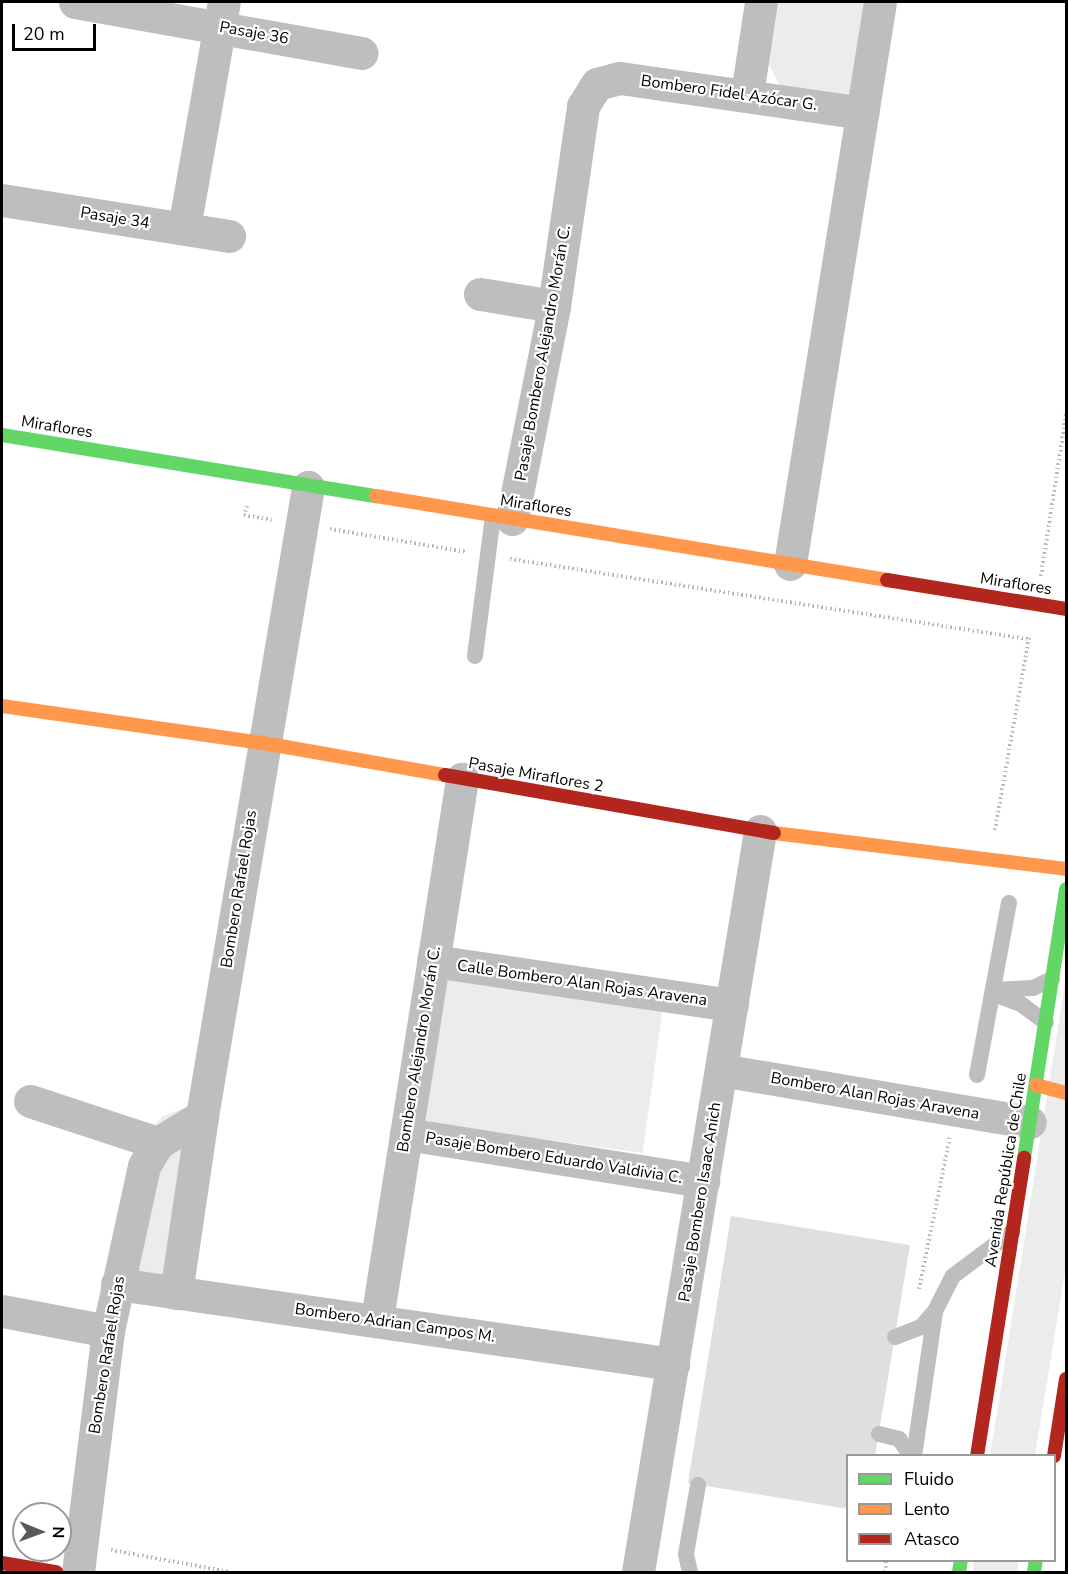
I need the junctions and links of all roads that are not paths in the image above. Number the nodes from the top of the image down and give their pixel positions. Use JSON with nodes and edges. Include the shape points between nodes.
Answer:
{"nodes":[{"id":1,"x":75,"y":2,"type":"edge"},
{"id":2,"x":761,"y":2,"type":"edge"},
{"id":3,"x":880,"y":2,"type":"edge"},
{"id":4,"x":222,"y":14,"type":"edge"},
{"id":5,"x":362,"y":53,"type":"dead end"},
{"id":6,"x":597,"y":84,"type":"joint"},
{"id":7,"x":747,"y":94,"type":"junction"},
{"id":8,"x":862,"y":113,"type":"junction"},
{"id":9,"x":2,"y":200,"type":"edge"},
{"id":10,"x":184,"y":228,"type":"junction"},
{"id":11,"x":229,"y":236,"type":"dead end"},
{"id":12,"x":480,"y":294,"type":"dead end"},
{"id":13,"x":555,"y":306,"type":"junction"},
{"id":14,"x":2,"y":435,"type":"edge"},
{"id":15,"x":308,"y":487,"type":"junction"},
{"id":16,"x":502,"y":517,"type":"junction"},
{"id":17,"x":790,"y":564,"type":"junction"},
{"id":18,"x":1066,"y":609,"type":"edge"},
{"id":19,"x":475,"y":656,"type":"dead end"},
{"id":20,"x":2,"y":706,"type":"edge"},
{"id":21,"x":263,"y":742,"type":"junction"},
{"id":22,"x":462,"y":779,"type":"junction"},
{"id":23,"x":760,"y":831,"type":"junction"},
{"id":24,"x":1066,"y":869,"type":"edge"},
{"id":25,"x":1066,"y":889,"type":"edge"},
{"id":26,"x":1009,"y":903,"type":"dead end"},
{"id":27,"x":433,"y":961,"type":"junction"},
{"id":28,"x":1053,"y":978,"type":"junction"},
{"id":29,"x":993,"y":992,"type":"junction"},
{"id":30,"x":732,"y":1005,"type":"junction"},
{"id":31,"x":1046,"y":1023,"type":"junction"},
{"id":32,"x":721,"y":1070,"type":"junction"},
{"id":33,"x":977,"y":1075,"type":"dead end"},
{"id":34,"x":1036,"y":1085,"type":"junction"},
{"id":35,"x":1066,"y":1093,"type":"edge"},
{"id":36,"x":30,"y":1101,"type":"dead end"},
{"id":37,"x":202,"y":1116,"type":"junction"},
{"id":38,"x":1030,"y":1122,"type":"junction"},
{"id":39,"x":406,"y":1134,"type":"junction"},
{"id":40,"x":158,"y":1143,"type":"junction"},
{"id":41,"x":703,"y":1181,"type":"junction"},
{"id":42,"x":1013,"y":1231,"type":"junction"},
{"id":43,"x":117,"y":1284,"type":"junction"},
{"id":44,"x":176,"y":1293,"type":"junction"},
{"id":45,"x":2,"y":1311,"type":"edge"},
{"id":46,"x":935,"y":1311,"type":"junction"},
{"id":47,"x":377,"y":1319,"type":"junction"},
{"id":48,"x":108,"y":1331,"type":"junction"},
{"id":49,"x":895,"y":1337,"type":"dead end"},
{"id":50,"x":673,"y":1364,"type":"junction"},
{"id":51,"x":1066,"y":1379,"type":"edge"},
{"id":52,"x":879,"y":1434,"type":"dead end"},
{"id":53,"x":912,"y":1454,"type":"edge"},
{"id":54,"x":913,"y":1454,"type":"edge"},
{"id":55,"x":977,"y":1454,"type":"edge"},
{"id":56,"x":1054,"y":1454,"type":"edge"},
{"id":57,"x":698,"y":1485,"type":"dead end"},
{"id":58,"x":79,"y":1559,"type":"edge"},
{"id":59,"x":2,"y":1563,"type":"edge"},
{"id":60,"x":56,"y":1572,"type":"edge"},
{"id":61,"x":638,"y":1572,"type":"edge"},
{"id":62,"x":690,"y":1572,"type":"edge"}],
"edges":[{"from":1,"to":4,"type":"street","name":"Pasaje 36"},
{"from":2,"to":7,"type":"street"},
{"from":3,"to":8,"type":"street"},
{"from":4,"to":5,"type":"street","name":"Pasaje 36"},
{"from":4,"to":10,"type":"street"},
{"from":6,"to":7,"type":"street","name":"Bombero Fidel Azócar G.","via":[[621,78]]},
{"from":6,"to":13,"type":"street","name":"Pasaje Bombero Alejandro Morán C.","via":[[583,106]]},
{"from":7,"to":8,"type":"street","name":"Bombero Fidel Azócar G."},
{"from":8,"to":17,"type":"street"},
{"from":9,"to":10,"type":"street","name":"Pasaje 34"},
{"from":10,"to":11,"type":"street","name":"Pasaje 34"},
{"from":12,"to":13,"type":"street"},
{"from":13,"to":16,"type":"street","name":"Pasaje Bombero Alejandro Morán C."},
{"from":14,"to":15,"type":"street","name":"Miraflores"},
{"from":15,"to":16,"type":"street","name":"Miraflores"},
{"from":15,"to":21,"type":"street","name":"Bombero Rafael Rojas"},
{"from":16,"to":17,"type":"street","name":"Miraflores"},
{"from":16,"to":19,"type":"lane"},
{"from":17,"to":18,"type":"street","name":"Miraflores"},
{"from":20,"to":21,"type":"street","name":"Pasaje Miraflores 2"},
{"from":21,"to":22,"type":"street","name":"Pasaje Miraflores 2"},
{"from":21,"to":37,"type":"street","name":"Bombero Rafael Rojas"},
{"from":22,"to":23,"type":"street","name":"Pasaje Miraflores 2"},
{"from":22,"to":27,"type":"street","name":"Bombero Alejandro Morán C."},
{"from":23,"to":24,"type":"street","name":"Pasaje Miraflores 2"},
{"from":23,"to":30,"type":"street","name":"Pasaje Bombero Isaac Anich"},
{"from":25,"to":28,"type":"street","name":"Avenida República de Chile"},
{"from":26,"to":29,"type":"lane"},
{"from":27,"to":30,"type":"street","name":"Calle Bombero Alan Rojas Aravena"},
{"from":27,"to":39,"type":"street","name":"Bombero Alejandro Morán C."},
{"from":28,"to":29,"type":"lane","via":[[1033,988]]},
{"from":28,"to":31,"type":"street","name":"Avenida República de Chile"},
{"from":29,"to":31,"type":"lane","via":[[1021,1004]]},
{"from":29,"to":33,"type":"lane"},
{"from":30,"to":32,"type":"street","name":"Pasaje Bombero Isaac Anich"},
{"from":31,"to":34,"type":"street","name":"Avenida República de Chile"},
{"from":32,"to":38,"type":"street","name":"Bombero Alan Rojas Aravena"},
{"from":32,"to":41,"type":"street","name":"Pasaje Bombero Isaac Anich"},
{"from":34,"to":35,"type":"street"},
{"from":34,"to":38,"type":"street","name":"Avenida República de Chile"},
{"from":36,"to":40,"type":"street"},
{"from":37,"to":40,"type":"street"},
{"from":37,"to":44,"type":"street","name":"Bombero Rafael Rojas"},
{"from":38,"to":42,"type":"street","name":"Avenida República de Chile"},
{"from":39,"to":41,"type":"street","name":"Pasaje Bombero Eduardo Valdivia C."},
{"from":39,"to":47,"type":"street","name":"Bombero Alejandro Morán C."},
{"from":40,"to":43,"type":"street","name":"Bombero Rafael Rojas","via":[[144,1166]]},
{"from":41,"to":50,"type":"street","name":"Pasaje Bombero Isaac Anich"},
{"from":42,"to":46,"type":"lane","via":[[953,1276]]},
{"from":42,"to":55,"type":"street","name":"Avenida República de Chile"},
{"from":43,"to":44,"type":"street","name":"Bombero Adrian Campos M."},
{"from":43,"to":48,"type":"street","name":"Bombero Rafael Rojas"},
{"from":44,"to":47,"type":"street","name":"Bombero Adrian Campos M."},
{"from":45,"to":48,"type":"street"},
{"from":46,"to":49,"type":"lane","via":[[921,1327]]},
{"from":46,"to":54,"type":"lane"},
{"from":47,"to":50,"type":"street","name":"Bombero Adrian Campos M."},
{"from":48,"to":58,"type":"street","name":"Bombero Rafael Rojas"},
{"from":50,"to":61,"type":"street","name":"Pasaje Bombero Isaac Anich"},
{"from":51,"to":56,"type":"street"},
{"from":52,"to":53,"type":"lane","via":[[899,1439]]},
{"from":57,"to":62,"type":"lane","via":[[688,1534]]},
{"from":59,"to":60,"type":"street"}]}
